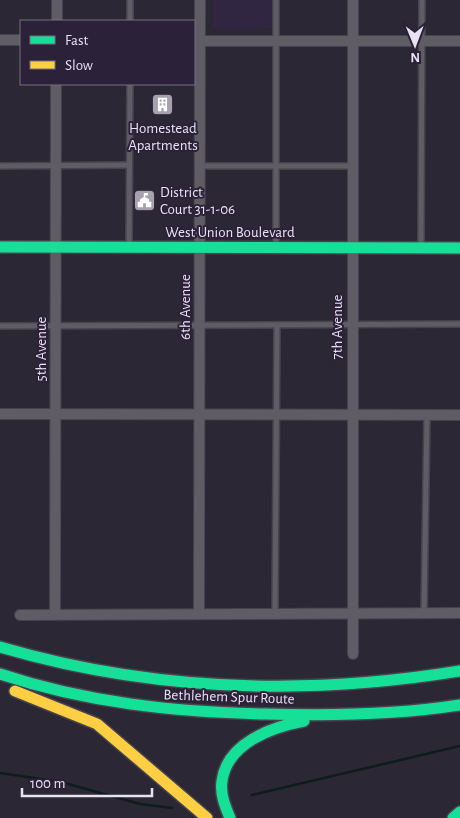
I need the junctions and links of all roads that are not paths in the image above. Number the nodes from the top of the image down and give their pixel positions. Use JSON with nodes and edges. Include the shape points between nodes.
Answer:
{"nodes":[{"id":1,"x":57,"y":0,"type":"edge"},
{"id":2,"x":130,"y":0,"type":"edge"},
{"id":3,"x":200,"y":0,"type":"edge"},
{"id":4,"x":276,"y":0,"type":"edge"},
{"id":5,"x":353,"y":0,"type":"edge"},
{"id":6,"x":422,"y":0,"type":"edge"},
{"id":7,"x":57,"y":20,"type":"edge"},
{"id":8,"x":130,"y":20,"type":"edge"},
{"id":9,"x":0,"y":40,"type":"edge"},
{"id":10,"x":20,"y":40,"type":"edge"},
{"id":11,"x":422,"y":40,"type":"junction"},
{"id":12,"x":197,"y":41,"type":"edge"},
{"id":13,"x":277,"y":41,"type":"junction"},
{"id":14,"x":353,"y":41,"type":"junction"},
{"id":15,"x":460,"y":41,"type":"edge"},
{"id":16,"x":56,"y":85,"type":"edge"},
{"id":17,"x":130,"y":85,"type":"edge"},
{"id":18,"x":129,"y":165,"type":"junction"},
{"id":19,"x":0,"y":166,"type":"edge"},
{"id":20,"x":200,"y":166,"type":"junction"},
{"id":21,"x":276,"y":166,"type":"junction"},
{"id":22,"x":352,"y":166,"type":"junction"},
{"id":23,"x":56,"y":167,"type":"junction"},
{"id":24,"x":0,"y":247,"type":"edge"},
{"id":25,"x":56,"y":247,"type":"junction"},
{"id":26,"x":129,"y":247,"type":"junction"},
{"id":27,"x":200,"y":247,"type":"junction"},
{"id":28,"x":276,"y":248,"type":"junction"},
{"id":29,"x":352,"y":248,"type":"junction"},
{"id":30,"x":420,"y":248,"type":"junction"},
{"id":31,"x":460,"y":248,"type":"edge"},
{"id":32,"x":352,"y":324,"type":"junction"},
{"id":33,"x":460,"y":324,"type":"edge"},
{"id":34,"x":200,"y":325,"type":"junction"},
{"id":35,"x":277,"y":325,"type":"junction"},
{"id":36,"x":0,"y":326,"type":"edge"},
{"id":37,"x":56,"y":326,"type":"junction"},
{"id":38,"x":0,"y":414,"type":"edge"},
{"id":39,"x":56,"y":414,"type":"junction"},
{"id":40,"x":200,"y":414,"type":"junction"},
{"id":41,"x":276,"y":415,"type":"junction"},
{"id":42,"x":352,"y":415,"type":"junction"},
{"id":43,"x":427,"y":415,"type":"junction"},
{"id":44,"x":460,"y":415,"type":"edge"},
{"id":45,"x":199,"y":613,"type":"junction"},
{"id":46,"x":275,"y":613,"type":"junction"},
{"id":47,"x":424,"y":613,"type":"junction"},
{"id":48,"x":460,"y":613,"type":"edge"},
{"id":49,"x":353,"y":614,"type":"junction"},
{"id":50,"x":20,"y":615,"type":"dead end"},
{"id":51,"x":55,"y":615,"type":"junction"},
{"id":52,"x":0,"y":647,"type":"edge"},
{"id":53,"x":354,"y":654,"type":"dead end"},
{"id":54,"x":460,"y":670,"type":"edge"},
{"id":55,"x":0,"y":674,"type":"edge"},
{"id":56,"x":0,"y":685,"type":"edge"},
{"id":57,"x":460,"y":705,"type":"edge"},
{"id":58,"x":339,"y":717,"type":"junction"},
{"id":59,"x":460,"y":812,"type":"edge"},
{"id":60,"x":207,"y":818,"type":"edge"},
{"id":61,"x":230,"y":818,"type":"edge"},
{"id":62,"x":454,"y":818,"type":"edge"}],
"edges":[{"from":1,"to":7,"type":"street"},
{"from":2,"to":8,"type":"lane"},
{"from":3,"to":12,"type":"street","name":"6th Avenue"},
{"from":4,"to":13,"type":"lane"},
{"from":5,"to":14,"type":"street","name":"7th Avenue"},
{"from":6,"to":11,"type":"lane"},
{"from":9,"to":10,"type":"street"},
{"from":11,"to":14,"type":"street"},
{"from":11,"to":15,"type":"street"},
{"from":11,"to":30,"type":"lane"},
{"from":12,"to":13,"type":"street"},
{"from":12,"to":20,"type":"street","name":"6th Avenue"},
{"from":13,"to":14,"type":"street"},
{"from":13,"to":21,"type":"lane"},
{"from":14,"to":22,"type":"street","name":"7th Avenue"},
{"from":16,"to":23,"type":"street","name":"5th Avenue"},
{"from":17,"to":18,"type":"lane"},
{"from":18,"to":23,"type":"lane"},
{"from":18,"to":26,"type":"lane"},
{"from":19,"to":23,"type":"lane"},
{"from":20,"to":21,"type":"lane"},
{"from":20,"to":27,"type":"street","name":"6th Avenue"},
{"from":21,"to":22,"type":"lane"},
{"from":21,"to":28,"type":"lane"},
{"from":22,"to":29,"type":"street","name":"7th Avenue"},
{"from":23,"to":25,"type":"street","name":"5th Avenue"},
{"from":24,"to":25,"type":"main road","name":"West Union Boulevard"},
{"from":25,"to":26,"type":"main road","name":"West Union Boulevard"},
{"from":25,"to":37,"type":"street","name":"5th Avenue"},
{"from":26,"to":27,"type":"main road","name":"West Union Boulevard"},
{"from":27,"to":28,"type":"main road","name":"West Union Boulevard"},
{"from":27,"to":34,"type":"street","name":"6th Avenue"},
{"from":28,"to":29,"type":"main road","name":"West Union Boulevard"},
{"from":29,"to":30,"type":"main road","name":"West Union Boulevard"},
{"from":29,"to":32,"type":"street","name":"7th Avenue"},
{"from":30,"to":31,"type":"main road","name":"West Union Boulevard"},
{"from":32,"to":33,"type":"lane"},
{"from":32,"to":35,"type":"lane"},
{"from":32,"to":42,"type":"street","name":"7th Avenue"},
{"from":34,"to":35,"type":"lane"},
{"from":34,"to":37,"type":"lane"},
{"from":34,"to":40,"type":"street","name":"6th Avenue"},
{"from":35,"to":41,"type":"lane"},
{"from":36,"to":37,"type":"lane"},
{"from":37,"to":39,"type":"street","name":"5th Avenue"},
{"from":38,"to":39,"type":"street"},
{"from":39,"to":40,"type":"street"},
{"from":39,"to":51,"type":"street","name":"5th Avenue"},
{"from":40,"to":41,"type":"street"},
{"from":40,"to":45,"type":"street","name":"6th Avenue"},
{"from":41,"to":42,"type":"street"},
{"from":41,"to":46,"type":"lane"},
{"from":42,"to":43,"type":"street"},
{"from":42,"to":49,"type":"street","name":"7th Avenue"},
{"from":43,"to":44,"type":"street"},
{"from":43,"to":47,"type":"lane"},
{"from":45,"to":46,"type":"street"},
{"from":45,"to":51,"type":"street"},
{"from":46,"to":49,"type":"street"},
{"from":47,"to":48,"type":"street"},
{"from":47,"to":49,"type":"street"},
{"from":49,"to":53,"type":"street","name":"7th Avenue"},
{"from":50,"to":51,"type":"street"},
{"from":52,"to":54,"type":"main road","name":"Bethlehem Spur Route","via":[[72,667],[182,683],[352,685]]},
{"from":55,"to":58,"type":"main road","name":"Bethlehem Spur Route","via":[[82,698],[138,708]]},
{"from":56,"to":60,"type":"main road","via":[[97,724]]},
{"from":57,"to":58,"type":"main road","name":"Bethlehem Spur Route"},
{"from":58,"to":61,"type":"main road","via":[[270,729],[242,744],[226,769],[222,783]]},
{"from":59,"to":62,"type":"main road"}]}
